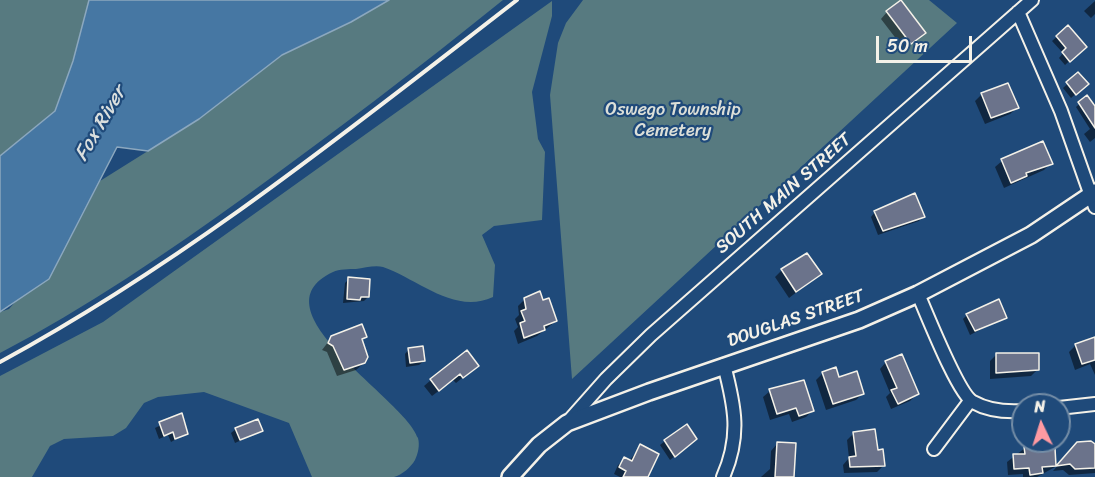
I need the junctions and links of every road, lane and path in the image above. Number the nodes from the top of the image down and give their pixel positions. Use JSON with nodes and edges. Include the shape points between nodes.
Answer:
{"nodes":[{"id":1,"x":1032,"y":0,"type":"edge"},
{"id":2,"x":1018,"y":12,"type":"junction"},
{"id":3,"x":1094,"y":198,"type":"edge"},
{"id":4,"x":918,"y":294,"type":"junction"},
{"id":5,"x":724,"y":365,"type":"junction"},
{"id":6,"x":970,"y":402,"type":"junction"},
{"id":7,"x":1095,"y":404,"type":"edge"},
{"id":8,"x":1071,"y":407,"type":"edge"},
{"id":9,"x":1011,"y":411,"type":"edge"},
{"id":10,"x":567,"y":423,"type":"junction"},
{"id":11,"x":934,"y":449,"type":"dead end"},
{"id":12,"x":510,"y":477,"type":"edge"},
{"id":13,"x":723,"y":477,"type":"edge"}],
"edges":[{"from":1,"to":2,"type":"street","name":"SOUTH MAIN STREET"},
{"from":2,"to":3,"type":"street"},
{"from":2,"to":10,"type":"street","name":"SOUTH MAIN STREET","via":[[651,335]]},
{"from":3,"to":4,"type":"street","name":"DOUGLAS STREET","via":[[1031,236]]},
{"from":4,"to":5,"type":"street","name":"DOUGLAS STREET","via":[[859,320]]},
{"from":4,"to":6,"type":"street"},
{"from":5,"to":10,"type":"street","name":"DOUGLAS STREET"},
{"from":5,"to":13,"type":"street","via":[[735,407],[735,443]]},
{"from":6,"to":9,"type":"street"},
{"from":6,"to":11,"type":"street"},
{"from":7,"to":8,"type":"street"},
{"from":10,"to":12,"type":"street","name":"DOUGLAS STREET","via":[[539,445]]}]}
